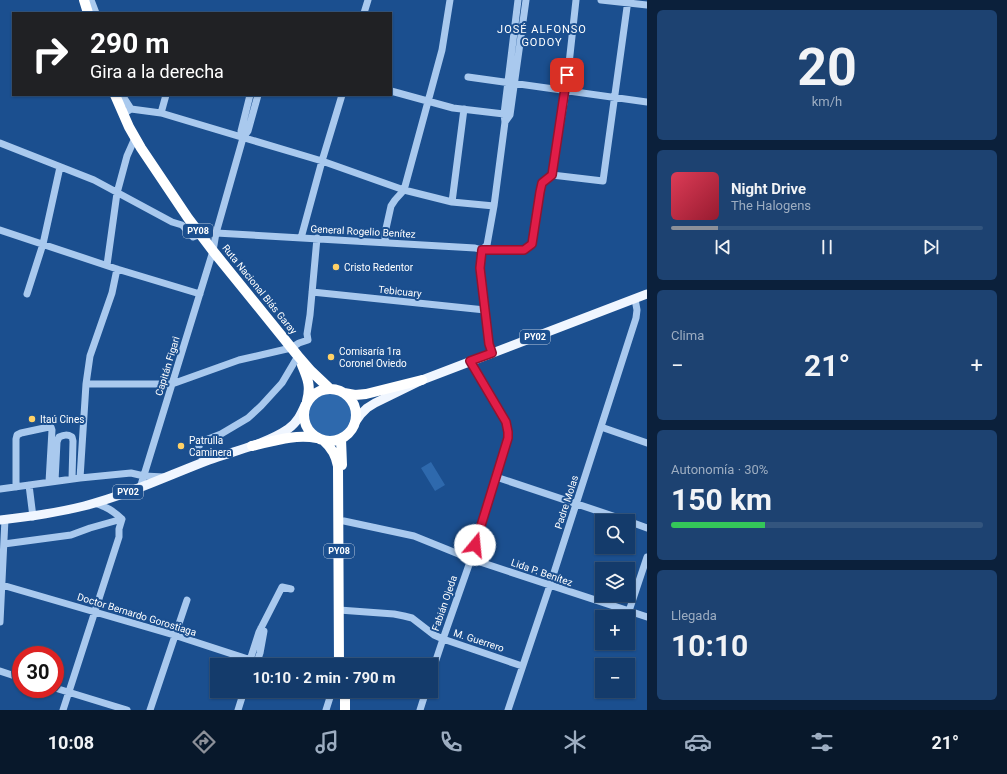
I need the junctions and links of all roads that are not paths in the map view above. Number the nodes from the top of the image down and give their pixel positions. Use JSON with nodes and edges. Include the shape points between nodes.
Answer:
{"nodes":[{"id":1,"x":84,"y":0,"type":"edge"},
{"id":2,"x":91,"y":0,"type":"edge"},
{"id":3,"x":368,"y":0,"type":"edge"},
{"id":4,"x":450,"y":0,"type":"edge"},
{"id":5,"x":518,"y":0,"type":"edge"},
{"id":6,"x":526,"y":0,"type":"edge"},
{"id":7,"x":576,"y":0,"type":"edge"},
{"id":8,"x":601,"y":0,"type":"edge"},
{"id":9,"x":628,"y":2,"type":"edge"},
{"id":10,"x":647,"y":5,"type":"edge"},
{"id":11,"x":88,"y":12,"type":"edge"},
{"id":12,"x":96,"y":12,"type":"edge"},
{"id":13,"x":364,"y":12,"type":"edge"},
{"id":14,"x":468,"y":77,"type":"dead end"},
{"id":15,"x":511,"y":83,"type":"junction"},
{"id":16,"x":566,"y":90,"type":"junction"},
{"id":17,"x":392,"y":91,"type":"edge"},
{"id":18,"x":116,"y":96,"type":"edge"},
{"id":19,"x":122,"y":96,"type":"edge"},
{"id":20,"x":166,"y":96,"type":"edge"},
{"id":21,"x":250,"y":96,"type":"edge"},
{"id":22,"x":258,"y":96,"type":"edge"},
{"id":23,"x":342,"y":96,"type":"edge"},
{"id":24,"x":615,"y":98,"type":"junction"},
{"id":25,"x":428,"y":101,"type":"junction"},
{"id":26,"x":647,"y":102,"type":"edge"},
{"id":27,"x":464,"y":109,"type":"junction"},
{"id":28,"x":127,"y":112,"type":"junction"},
{"id":29,"x":161,"y":114,"type":"junction"},
{"id":30,"x":504,"y":114,"type":"junction"},
{"id":31,"x":505,"y":122,"type":"junction"},
{"id":32,"x":135,"y":138,"type":"junction"},
{"id":33,"x":243,"y":138,"type":"junction"},
{"id":34,"x":0,"y":143,"type":"edge"},
{"id":35,"x":322,"y":161,"type":"junction"},
{"id":36,"x":60,"y":167,"type":"junction"},
{"id":37,"x":552,"y":175,"type":"junction"},
{"id":38,"x":404,"y":190,"type":"junction"},
{"id":39,"x":117,"y":193,"type":"junction"},
{"id":40,"x":452,"y":202,"type":"junction"},
{"id":41,"x":494,"y":206,"type":"junction"},
{"id":42,"x":0,"y":230,"type":"edge"},
{"id":43,"x":216,"y":233,"type":"junction"},
{"id":44,"x":201,"y":234,"type":"junction"},
{"id":45,"x":301,"y":238,"type":"junction"},
{"id":46,"x":317,"y":238,"type":"junction"},
{"id":47,"x":385,"y":242,"type":"junction"},
{"id":48,"x":43,"y":244,"type":"junction"},
{"id":49,"x":482,"y":250,"type":"junction"},
{"id":50,"x":213,"y":251,"type":"junction"},
{"id":51,"x":107,"y":266,"type":"junction"},
{"id":52,"x":117,"y":269,"type":"junction"},
{"id":53,"x":312,"y":292,"type":"junction"},
{"id":54,"x":27,"y":294,"type":"dead end"},
{"id":55,"x":200,"y":294,"type":"junction"},
{"id":56,"x":647,"y":294,"type":"edge"},
{"id":57,"x":635,"y":299,"type":"junction"},
{"id":58,"x":485,"y":310,"type":"junction"},
{"id":59,"x":291,"y":348,"type":"junction"},
{"id":60,"x":492,"y":353,"type":"junction"},
{"id":61,"x":298,"y":356,"type":"junction"},
{"id":62,"x":470,"y":361,"type":"junction"},
{"id":63,"x":422,"y":380,"type":"junction"},
{"id":64,"x":86,"y":384,"type":"junction"},
{"id":65,"x":172,"y":384,"type":"junction"},
{"id":66,"x":330,"y":389,"type":"junction"},
{"id":67,"x":344,"y":393,"type":"junction"},
{"id":68,"x":306,"y":403,"type":"junction"},
{"id":69,"x":354,"y":424,"type":"junction"},
{"id":70,"x":601,"y":427,"type":"junction"},
{"id":71,"x":341,"y":439,"type":"junction"},
{"id":72,"x":321,"y":440,"type":"junction"},
{"id":73,"x":647,"y":443,"type":"edge"},
{"id":74,"x":252,"y":446,"type":"junction"},
{"id":75,"x":210,"y":460,"type":"junction"},
{"id":76,"x":144,"y":476,"type":"junction"},
{"id":77,"x":167,"y":477,"type":"junction"},
{"id":78,"x":496,"y":477,"type":"junction"},
{"id":79,"x":80,"y":478,"type":"junction"},
{"id":80,"x":72,"y":479,"type":"junction"},
{"id":81,"x":52,"y":482,"type":"junction"},
{"id":82,"x":29,"y":485,"type":"junction"},
{"id":83,"x":16,"y":487,"type":"junction"},
{"id":84,"x":140,"y":488,"type":"junction"},
{"id":85,"x":0,"y":489,"type":"edge"},
{"id":86,"x":94,"y":503,"type":"junction"},
{"id":87,"x":576,"y":504,"type":"junction"},
{"id":88,"x":607,"y":514,"type":"edge"},
{"id":89,"x":33,"y":517,"type":"junction"},
{"id":90,"x":3,"y":519,"type":"edge"},
{"id":91,"x":122,"y":519,"type":"junction"},
{"id":92,"x":341,"y":521,"type":"junction"},
{"id":93,"x":635,"y":524,"type":"edge"},
{"id":94,"x":647,"y":528,"type":"edge"},
{"id":95,"x":4,"y":544,"type":"junction"},
{"id":96,"x":647,"y":556,"type":"edge"},
{"id":97,"x":471,"y":559,"type":"junction"},
{"id":98,"x":2,"y":585,"type":"junction"},
{"id":99,"x":550,"y":586,"type":"junction"},
{"id":100,"x":291,"y":589,"type":"dead end"},
{"id":101,"x":187,"y":600,"type":"dead end"},
{"id":102,"x":626,"y":610,"type":"edge"},
{"id":103,"x":629,"y":610,"type":"edge"},
{"id":104,"x":342,"y":611,"type":"junction"},
{"id":105,"x":95,"y":612,"type":"junction"},
{"id":106,"x":635,"y":613,"type":"edge"},
{"id":107,"x":647,"y":617,"type":"edge"},
{"id":108,"x":0,"y":622,"type":"edge"},
{"id":109,"x":174,"y":635,"type":"junction"},
{"id":110,"x":442,"y":639,"type":"junction"},
{"id":111,"x":241,"y":658,"type":"edge"},
{"id":112,"x":253,"y":658,"type":"edge"},
{"id":113,"x":339,"y":658,"type":"edge"},
{"id":114,"x":344,"y":658,"type":"edge"},
{"id":115,"x":436,"y":658,"type":"edge"},
{"id":116,"x":522,"y":666,"type":"junction"},
{"id":117,"x":0,"y":671,"type":"edge"},
{"id":118,"x":12,"y":675,"type":"edge"},
{"id":119,"x":64,"y":691,"type":"edge"},
{"id":120,"x":68,"y":692,"type":"junction"},
{"id":121,"x":242,"y":698,"type":"edge"},
{"id":122,"x":330,"y":698,"type":"edge"},
{"id":123,"x":339,"y":698,"type":"edge"},
{"id":124,"x":345,"y":698,"type":"edge"},
{"id":125,"x":424,"y":698,"type":"edge"},
{"id":126,"x":63,"y":710,"type":"edge"},
{"id":127,"x":127,"y":710,"type":"edge"},
{"id":128,"x":150,"y":710,"type":"edge"},
{"id":129,"x":238,"y":710,"type":"edge"},
{"id":130,"x":326,"y":710,"type":"edge"},
{"id":131,"x":339,"y":710,"type":"edge"},
{"id":132,"x":345,"y":710,"type":"edge"},
{"id":133,"x":420,"y":710,"type":"edge"},
{"id":134,"x":508,"y":710,"type":"edge"}],
"edges":[{"from":1,"to":11,"type":"highway"},
{"from":2,"to":12,"type":"street"},
{"from":3,"to":13,"type":"street"},
{"from":4,"to":25,"type":"street","via":[[442,50]]},
{"from":5,"to":15,"type":"street"},
{"from":6,"to":15,"type":"street"},
{"from":7,"to":16,"type":"street"},
{"from":8,"to":9,"type":"street"},
{"from":9,"to":10,"type":"street"},
{"from":9,"to":24,"type":"street"},
{"from":14,"to":15,"type":"street"},
{"from":15,"to":16,"type":"street"},
{"from":15,"to":30,"type":"street"},
{"from":15,"to":31,"type":"street","via":[[510,115]]},
{"from":16,"to":24,"type":"street"},
{"from":16,"to":37,"type":"street"},
{"from":17,"to":25,"type":"street"},
{"from":18,"to":28,"type":"highway","name":"Ruta Nacional Blás Garay","number":"PY08"},
{"from":19,"to":28,"type":"street"},
{"from":20,"to":29,"type":"street"},
{"from":21,"to":33,"type":"street","via":[[241,131]]},
{"from":22,"to":33,"type":"street","via":[[248,131]]},
{"from":23,"to":35,"type":"street"},
{"from":24,"to":26,"type":"street"},
{"from":24,"to":37,"type":"street","via":[[603,182]]},
{"from":25,"to":27,"type":"street"},
{"from":25,"to":38,"type":"street"},
{"from":27,"to":30,"type":"street"},
{"from":27,"to":40,"type":"street"},
{"from":28,"to":29,"type":"street"},
{"from":28,"to":32,"type":"highway","name":"Ruta Nacional Blás Garay","number":"PY08"},
{"from":29,"to":33,"type":"street"},
{"from":30,"to":31,"type":"street"},
{"from":31,"to":41,"type":"street"},
{"from":32,"to":39,"type":"street","via":[[127,156]]},
{"from":32,"to":44,"type":"highway","name":"Ruta Nacional Blás Garay","number":"PY08"},
{"from":33,"to":35,"type":"street"},
{"from":33,"to":43,"type":"street","name":"Capitán Figari"},
{"from":34,"to":36,"type":"street"},
{"from":35,"to":38,"type":"street"},
{"from":35,"to":45,"type":"street"},
{"from":36,"to":39,"type":"street","via":[[94,180]]},
{"from":36,"to":48,"type":"street"},
{"from":37,"to":49,"type":"street","name":"General Rogelio Benítez","via":[[542,183],[532,244],[524,250]]},
{"from":38,"to":40,"type":"street"},
{"from":38,"to":47,"type":"street","via":[[391,206]]},
{"from":39,"to":44,"type":"street","via":[[182,225],[193,237]]},
{"from":39,"to":51,"type":"street"},
{"from":40,"to":41,"type":"street"},
{"from":41,"to":49,"type":"street","via":[[488,245]]},
{"from":42,"to":48,"type":"street"},
{"from":43,"to":44,"type":"street","name":"General Rogelio Benítez"},
{"from":43,"to":45,"type":"street","name":"General Rogelio Benítez"},
{"from":43,"to":50,"type":"street","name":"Capitán Figari"},
{"from":44,"to":50,"type":"highway","name":"Ruta Nacional Blás Garay","number":"PY08"},
{"from":45,"to":46,"type":"street","name":"General Rogelio Benítez"},
{"from":46,"to":47,"type":"street","name":"General Rogelio Benítez"},
{"from":46,"to":53,"type":"street"},
{"from":47,"to":49,"type":"street","name":"General Rogelio Benítez"},
{"from":48,"to":51,"type":"street"},
{"from":48,"to":54,"type":"street"},
{"from":49,"to":58,"type":"street","via":[[480,268]]},
{"from":50,"to":55,"type":"street","name":"Capitán Figari"},
{"from":50,"to":59,"type":"highway","name":"Ruta Nacional Blás Garay","number":"PY08"},
{"from":51,"to":52,"type":"street"},
{"from":52,"to":55,"type":"street"},
{"from":52,"to":64,"type":"street","via":[[112,293],[90,356]]},
{"from":53,"to":58,"type":"street","name":"Tebicuary"},
{"from":53,"to":59,"type":"street","via":[[308,340]]},
{"from":55,"to":65,"type":"street","name":"Capitán Figari"},
{"from":56,"to":57,"type":"main road","number":"PY02"},
{"from":57,"to":60,"type":"main road","number":"PY02"},
{"from":57,"to":70,"type":"street","name":"Padre Molas","via":[[636,318]]},
{"from":58,"to":60,"type":"street"},
{"from":59,"to":61,"type":"highway","name":"Ruta Nacional Blás Garay","number":"PY08"},
{"from":59,"to":65,"type":"street","via":[[239,360]]},
{"from":60,"to":62,"type":"main road","number":"PY02"},
{"from":61,"to":66,"type":"highway","name":"Ruta Nacional Blás Garay","number":"PY08"},
{"from":61,"to":68,"type":"highway","name":"Ruta Nacional Blás Garay","number":"PY08","via":[[308,378],[309,391]]},
{"from":61,"to":75,"type":"street","via":[[282,383],[248,418],[200,444],[200,455]]},
{"from":62,"to":63,"type":"main road","number":"PY02"},
{"from":62,"to":78,"type":"street","name":"Fabián Ojeda","via":[[506,422],[508,438]]},
{"from":63,"to":67,"type":"highway","number":"PY02","via":[[366,394]]},
{"from":63,"to":69,"type":"main road","number":"PY02","via":[[367,408]]},
{"from":64,"to":65,"type":"street"},
{"from":64,"to":79,"type":"street"},
{"from":65,"to":76,"type":"street","name":"Capitán Figari"},
{"from":66,"to":67,"type":"highway","number":"PY02"},
{"from":66,"to":68,"type":"highway","number":"PY02","via":[[315,393]]},
{"from":67,"to":69,"type":"highway","via":[[356,410]]},
{"from":68,"to":72,"type":"highway","via":[[303,413],[307,428]]},
{"from":68,"to":74,"type":"main road","number":"PY02","via":[[298,420],[288,428]]},
{"from":69,"to":71,"type":"highway","number":"PY02"},
{"from":70,"to":73,"type":"street"},
{"from":70,"to":87,"type":"street","name":"Padre Molas"},
{"from":71,"to":72,"type":"highway","number":"PY02"},
{"from":71,"to":92,"type":"highway","number":"PY08"},
{"from":72,"to":74,"type":"highway","number":"PY02","via":[[294,436]]},
{"from":72,"to":92,"type":"highway","number":"PY08","via":[[332,450],[337,460]]},
{"from":74,"to":75,"type":"main road","number":"PY02"},
{"from":75,"to":77,"type":"main road","number":"PY02"},
{"from":76,"to":77,"type":"street"},
{"from":76,"to":79,"type":"street","via":[[132,473]]},
{"from":76,"to":84,"type":"street","name":"Capitán Figari"},
{"from":77,"to":84,"type":"main road","number":"PY02"},
{"from":78,"to":87,"type":"street"},
{"from":78,"to":97,"type":"street","name":"Fabián Ojeda"},
{"from":79,"to":80,"type":"street"},
{"from":80,"to":81,"type":"street"},
{"from":80,"to":81,"type":"street","via":[[73,441],[68,434],[59,438]]},
{"from":81,"to":82,"type":"street"},
{"from":81,"to":83,"type":"street","via":[[52,427],[49,427],[18,435]]},
{"from":82,"to":83,"type":"street"},
{"from":82,"to":89,"type":"street"},
{"from":83,"to":85,"type":"street"},
{"from":84,"to":86,"type":"main road","number":"PY02"},
{"from":86,"to":89,"type":"main road","number":"PY02"},
{"from":86,"to":91,"type":"street","via":[[107,507]]},
{"from":87,"to":88,"type":"street"},
{"from":87,"to":99,"type":"street","name":"Padre Molas"},
{"from":89,"to":90,"type":"main road","number":"PY02"},
{"from":90,"to":95,"type":"street"},
{"from":91,"to":95,"type":"street","via":[[71,535]]},
{"from":91,"to":105,"type":"street"},
{"from":92,"to":97,"type":"street","name":"Lida P. Benítez","via":[[414,536]]},
{"from":92,"to":104,"type":"highway","number":"PY08"},
{"from":93,"to":94,"type":"street"},
{"from":95,"to":98,"type":"street"},
{"from":96,"to":103,"type":"street"},
{"from":97,"to":99,"type":"street","name":"Lida P. Benítez"},
{"from":97,"to":110,"type":"street","name":"Fabián Ojeda"},
{"from":98,"to":105,"type":"street","name":"Doctor Bernardo Gorostiaga"},
{"from":98,"to":108,"type":"street"},
{"from":99,"to":102,"type":"street","name":"Lida P. Benítez"},
{"from":99,"to":116,"type":"street","name":"Padre Molas"},
{"from":100,"to":112,"type":"street","via":[[282,587],[261,628],[253,650]]},
{"from":101,"to":109,"type":"street"},
{"from":104,"to":110,"type":"street","name":"M. Guerrero","via":[[394,614],[412,618]]},
{"from":104,"to":113,"type":"highway","number":"PY08"},
{"from":104,"to":114,"type":"highway","number":"PY08"},
{"from":105,"to":109,"type":"street","name":"Doctor Bernardo Gorostiaga"},
{"from":105,"to":120,"type":"street"},
{"from":106,"to":107,"type":"street","name":"Lida P. Benítez"},
{"from":109,"to":111,"type":"street","name":"Doctor Bernardo Gorostiaga"},
{"from":109,"to":128,"type":"street"},
{"from":110,"to":115,"type":"street","name":"Fabián Ojeda"},
{"from":110,"to":116,"type":"street","name":"M. Guerrero"},
{"from":116,"to":134,"type":"street","name":"Padre Molas"},
{"from":117,"to":118,"type":"street"},
{"from":119,"to":120,"type":"street"},
{"from":120,"to":126,"type":"street"},
{"from":120,"to":127,"type":"street"},
{"from":121,"to":129,"type":"street"},
{"from":122,"to":130,"type":"street"},
{"from":123,"to":131,"type":"highway"},
{"from":124,"to":132,"type":"highway"},
{"from":125,"to":133,"type":"street"}]}
